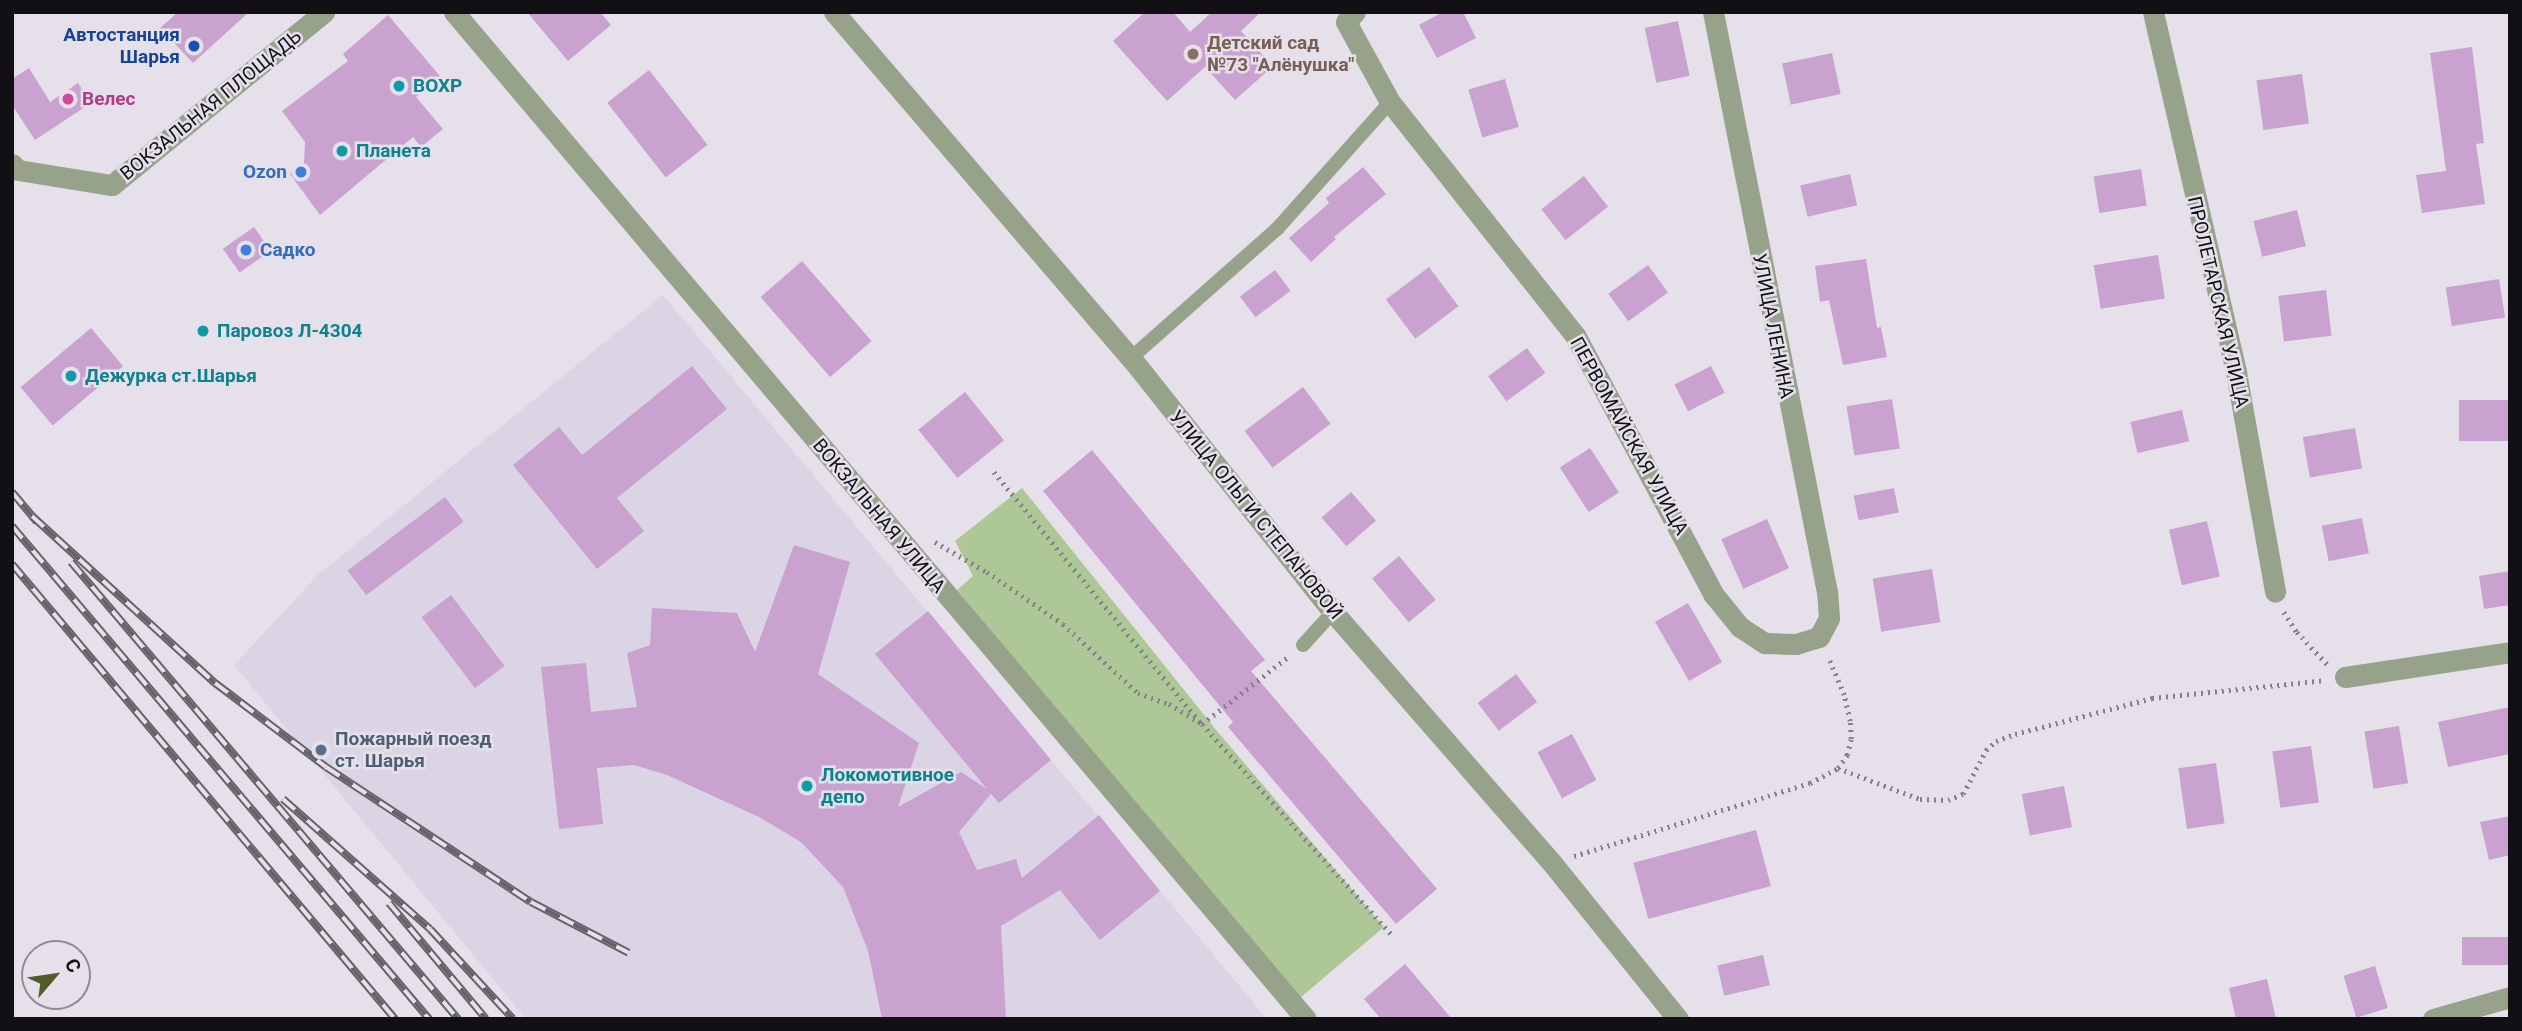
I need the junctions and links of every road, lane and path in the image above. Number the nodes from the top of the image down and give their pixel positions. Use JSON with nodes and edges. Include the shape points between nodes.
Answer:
{"nodes":[{"id":1,"x":324,"y":12,"type":"edge"},
{"id":2,"x":454,"y":12,"type":"edge"},
{"id":3,"x":834,"y":12,"type":"edge"},
{"id":4,"x":1355,"y":12,"type":"edge"},
{"id":5,"x":1713,"y":12,"type":"edge"},
{"id":6,"x":2154,"y":12,"type":"edge"},
{"id":7,"x":1390,"y":102,"type":"junction"},
{"id":8,"x":12,"y":164,"type":"edge"},
{"id":9,"x":1131,"y":358,"type":"junction"},
{"id":10,"x":994,"y":472,"type":"dead end"},
{"id":11,"x":930,"y":540,"type":"dead end"},
{"id":12,"x":2275,"y":592,"type":"joint"},
{"id":13,"x":1333,"y":612,"type":"junction"},
{"id":14,"x":1819,"y":637,"type":"junction"},
{"id":15,"x":1303,"y":645,"type":"joint"},
{"id":16,"x":2510,"y":652,"type":"edge"},
{"id":17,"x":2345,"y":677,"type":"junction"},
{"id":18,"x":1202,"y":724,"type":"junction"},
{"id":19,"x":1838,"y":768,"type":"junction"},
{"id":20,"x":1552,"y":863,"type":"junction"},
{"id":21,"x":1394,"y":937,"type":"dead end"},
{"id":22,"x":2510,"y":997,"type":"edge"},
{"id":23,"x":1306,"y":1019,"type":"edge"},
{"id":24,"x":1678,"y":1019,"type":"edge"},
{"id":25,"x":2433,"y":1019,"type":"edge"}],
"edges":[{"from":1,"to":8,"type":"street","name":"ВОКЗАЛЬНАЯ ПЛОЩАДЬ","via":[[112,185],[18,170]]},
{"from":2,"to":23,"type":"street","name":"ВОКЗАЛЬНАЯ УЛИЦА"},
{"from":3,"to":9,"type":"street","name":"УЛИЦА ОЛЬГИ СТЕПАНОВОЙ"},
{"from":4,"to":7,"type":"street","name":"ПЕРВОМАЙСКАЯ УЛИЦА","via":[[1346,22]]},
{"from":5,"to":14,"type":"street","name":"УЛИЦА ЛЕНИНА","via":[[1827,592],[1829,618]]},
{"from":6,"to":12,"type":"street","name":"ПРОЛЕТАРСКАЯ УЛИЦА","via":[[2236,372]]},
{"from":7,"to":9,"type":"lane","via":[[1277,229]]},
{"from":7,"to":14,"type":"street","name":"ПЕРВОМАЙСКАЯ УЛИЦА","via":[[1575,335],[1714,595],[1740,626],[1765,643],[1796,645]]},
{"from":9,"to":13,"type":"street","name":"УЛИЦА ОЛЬГИ СТЕПАНОВОЙ"},
{"from":10,"to":18,"type":"path"},
{"from":11,"to":18,"type":"path","via":[[1063,624],[1138,693],[1169,704]]},
{"from":12,"to":17,"type":"path","via":[[2297,632]]},
{"from":13,"to":15,"type":"lane"},
{"from":13,"to":20,"type":"street","name":"УЛИЦА ОЛЬГИ СТЕПАНОВОЙ"},
{"from":14,"to":19,"type":"path","via":[[1850,721],[1847,755]]},
{"from":15,"to":18,"type":"path"},
{"from":16,"to":17,"type":"street"},
{"from":17,"to":19,"type":"path","via":[[2152,698],[2015,734],[1986,750],[1963,794],[1948,800],[1920,799]]},
{"from":18,"to":21,"type":"path"},
{"from":19,"to":20,"type":"path","via":[[1810,783]]},
{"from":20,"to":24,"type":"street","name":"УЛИЦА ОЛЬГИ СТЕПАНОВОЙ"},
{"from":22,"to":25,"type":"street"}]}
